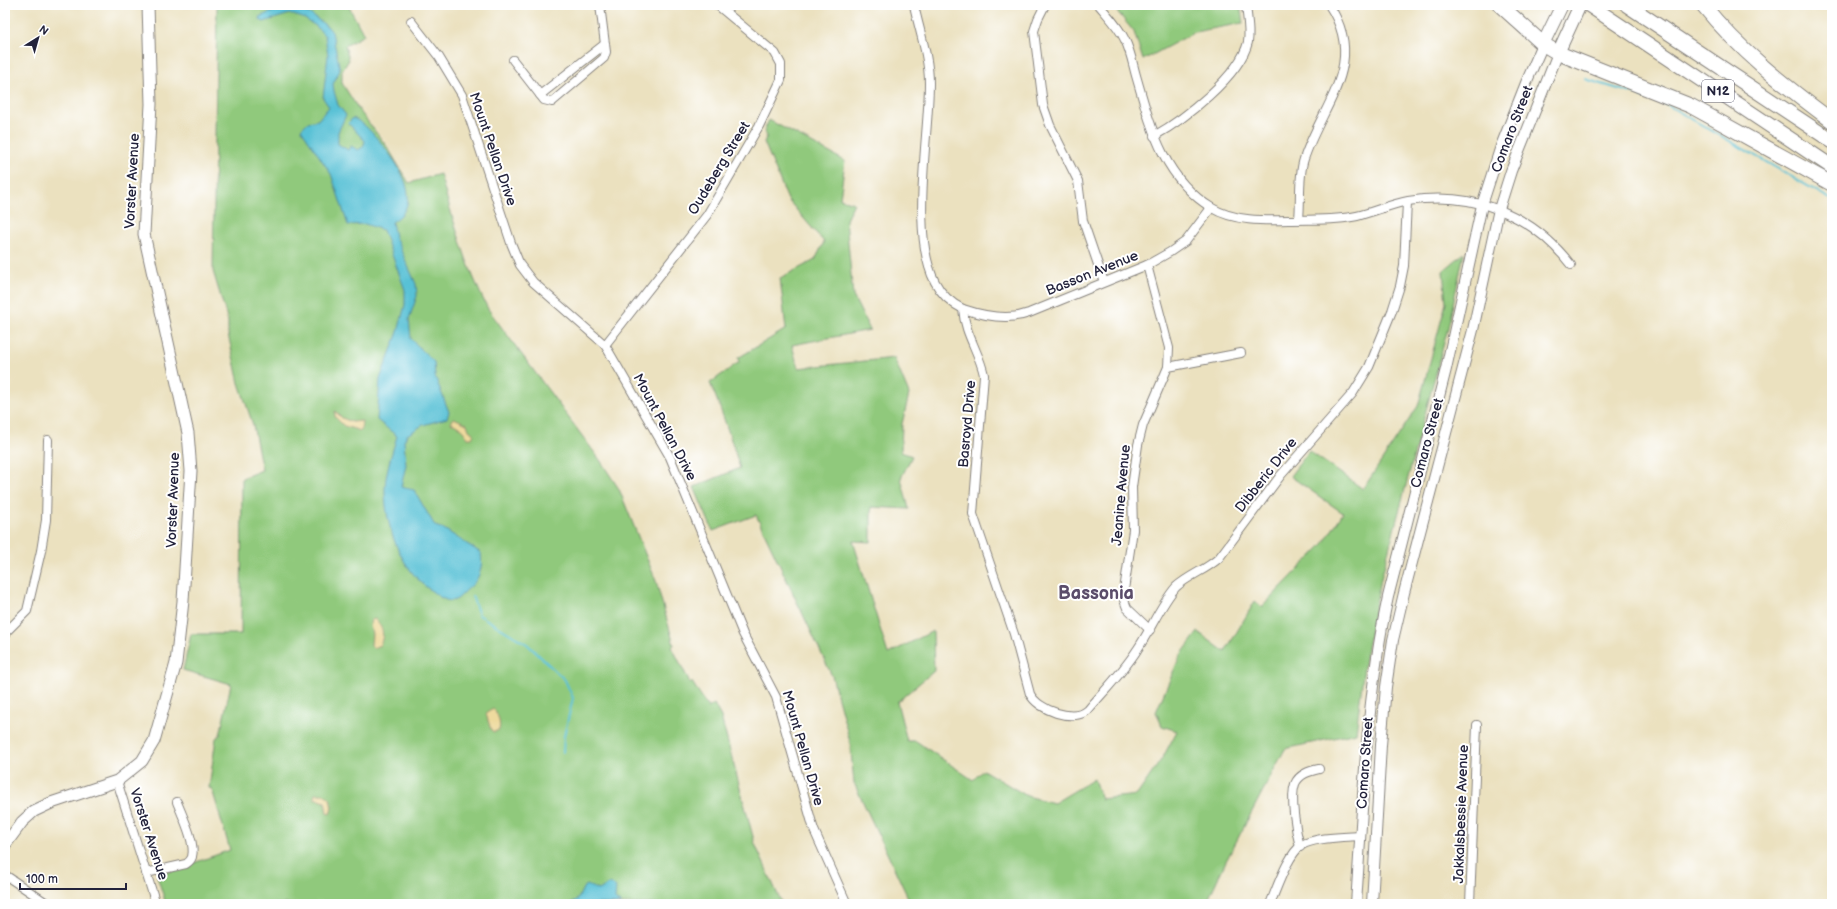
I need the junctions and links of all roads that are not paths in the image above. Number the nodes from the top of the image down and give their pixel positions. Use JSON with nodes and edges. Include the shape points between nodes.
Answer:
{"nodes":[{"id":1,"x":148,"y":5,"type":"edge"},
{"id":2,"x":600,"y":5,"type":"edge"},
{"id":3,"x":717,"y":5,"type":"edge"},
{"id":4,"x":914,"y":5,"type":"edge"},
{"id":5,"x":1045,"y":5,"type":"edge"},
{"id":6,"x":1099,"y":5,"type":"edge"},
{"id":7,"x":1246,"y":5,"type":"edge"},
{"id":8,"x":1329,"y":5,"type":"edge"},
{"id":9,"x":1500,"y":5,"type":"edge"},
{"id":10,"x":1562,"y":5,"type":"edge"},
{"id":11,"x":1580,"y":5,"type":"edge"},
{"id":12,"x":1590,"y":5,"type":"edge"},
{"id":13,"x":1627,"y":5,"type":"edge"},
{"id":14,"x":1703,"y":5,"type":"edge"},
{"id":15,"x":411,"y":21,"type":"dead end"},
{"id":16,"x":605,"y":44,"type":"junction"},
{"id":17,"x":1543,"y":44,"type":"junction"},
{"id":18,"x":1558,"y":53,"type":"junction"},
{"id":19,"x":513,"y":60,"type":"dead end"},
{"id":20,"x":540,"y":95,"type":"junction"},
{"id":21,"x":1832,"y":121,"type":"edge"},
{"id":22,"x":1154,"y":136,"type":"junction"},
{"id":23,"x":1832,"y":141,"type":"edge"},
{"id":24,"x":1832,"y":167,"type":"edge"},
{"id":25,"x":1832,"y":184,"type":"edge"},
{"id":26,"x":1407,"y":202,"type":"junction"},
{"id":27,"x":1482,"y":204,"type":"junction"},
{"id":28,"x":1211,"y":208,"type":"junction"},
{"id":29,"x":1499,"y":209,"type":"junction"},
{"id":30,"x":1300,"y":219,"type":"junction"},
{"id":31,"x":1147,"y":265,"type":"junction"},
{"id":32,"x":1571,"y":266,"type":"dead end"},
{"id":33,"x":1104,"y":282,"type":"junction"},
{"id":34,"x":963,"y":309,"type":"junction"},
{"id":35,"x":605,"y":345,"type":"junction"},
{"id":36,"x":1241,"y":353,"type":"dead end"},
{"id":37,"x":1168,"y":367,"type":"junction"},
{"id":38,"x":48,"y":440,"type":"dead end"},
{"id":39,"x":1150,"y":630,"type":"junction"},
{"id":40,"x":5,"y":632,"type":"edge"},
{"id":41,"x":5,"y":644,"type":"edge"},
{"id":42,"x":1066,"y":715,"type":"joint"},
{"id":43,"x":1477,"y":725,"type":"dead end"},
{"id":44,"x":1319,"y":769,"type":"dead end"},
{"id":45,"x":117,"y":781,"type":"junction"},
{"id":46,"x":177,"y":802,"type":"dead end"},
{"id":47,"x":1360,"y":836,"type":"junction"},
{"id":48,"x":5,"y":846,"type":"edge"},
{"id":49,"x":1300,"y":847,"type":"junction"},
{"id":50,"x":146,"y":873,"type":"junction"},
{"id":51,"x":5,"y":875,"type":"edge"},
{"id":52,"x":48,"y":904,"type":"edge"},
{"id":53,"x":156,"y":904,"type":"edge"},
{"id":54,"x":847,"y":904,"type":"edge"},
{"id":55,"x":1270,"y":904,"type":"edge"},
{"id":56,"x":1356,"y":904,"type":"edge"},
{"id":57,"x":1372,"y":904,"type":"edge"},
{"id":58,"x":1470,"y":904,"type":"edge"}],
"edges":[{"from":1,"to":45,"type":"main road","name":"Vorster Avenue","via":[[151,104],[144,234],[188,433],[191,484],[176,663],[154,741],[142,761]]},
{"from":2,"to":16,"type":"street"},
{"from":3,"to":35,"type":"street","name":"Oudeberg Street","via":[[775,53],[781,64],[781,80],[755,132],[707,215]]},
{"from":4,"to":34,"type":"street","via":[[929,72],[922,220],[926,256],[939,289],[951,302]]},
{"from":5,"to":33,"type":"street","via":[[1034,31],[1043,105],[1050,126],[1078,181],[1083,221]]},
{"from":6,"to":22,"type":"street","via":[[1125,40]]},
{"from":7,"to":22,"type":"street","via":[[1248,42],[1235,67],[1187,114]]},
{"from":8,"to":30,"type":"street","via":[[1344,38],[1343,63],[1337,91],[1304,160]]},
{"from":9,"to":17,"type":"highway"},
{"from":10,"to":17,"type":"main road","name":"Comaro Street"},
{"from":11,"to":18,"type":"main road","name":"Comaro Street"},
{"from":12,"to":24,"type":"highway","number":"N12"},
{"from":13,"to":23,"type":"highway","number":"N12"},
{"from":14,"to":21,"type":"highway","via":[[1754,59]]},
{"from":15,"to":35,"type":"street","name":"Mount Pellan Drive","via":[[438,56],[462,95],[520,265],[533,282]]},
{"from":16,"to":20,"type":"street"},
{"from":16,"to":20,"type":"street","via":[[606,52],[600,63],[552,102],[544,100]]},
{"from":17,"to":18,"type":"highway"},
{"from":17,"to":27,"type":"street","name":"Comaro Street","via":[[1503,139]]},
{"from":18,"to":25,"type":"highway","via":[[1691,106]]},
{"from":18,"to":29,"type":"street","name":"Comaro Street","via":[[1511,171]]},
{"from":19,"to":20,"type":"street"},
{"from":22,"to":28,"type":"street","via":[[1177,177]]},
{"from":26,"to":27,"type":"street","via":[[1441,200]]},
{"from":26,"to":30,"type":"street","via":[[1357,216]]},
{"from":26,"to":39,"type":"street","name":"Dibberic Drive","via":[[1404,266],[1400,286],[1361,381],[1281,475],[1219,558],[1174,590]]},
{"from":27,"to":29,"type":"street"},
{"from":27,"to":47,"type":"street","name":"Comaro Street","via":[[1446,369],[1380,631],[1370,698]]},
{"from":28,"to":30,"type":"street","via":[[1248,218]]},
{"from":28,"to":31,"type":"street","name":"Basson Avenue","via":[[1183,244]]},
{"from":29,"to":32,"type":"street","via":[[1541,233]]},
{"from":29,"to":57,"type":"street","name":"Comaro Street","via":[[1472,330],[1394,640],[1386,686]]},
{"from":31,"to":33,"type":"street","name":"Basson Avenue"},
{"from":31,"to":37,"type":"street","name":"Jeanine Avenue","via":[[1169,348]]},
{"from":33,"to":34,"type":"street","name":"Basson Avenue","via":[[1014,317],[985,315]]},
{"from":34,"to":42,"type":"street","name":"Basroyd Drive","via":[[965,328],[981,363],[985,382],[973,514],[1014,634],[1030,694],[1039,705]]},
{"from":35,"to":54,"type":"street","name":"Mount Pellan Drive","via":[[670,457],[744,634],[776,697],[814,830]]},
{"from":36,"to":37,"type":"street"},
{"from":37,"to":39,"type":"street","name":"Jeanine Avenue","via":[[1143,425],[1138,445],[1132,487],[1133,535],[1123,596],[1127,608]]},
{"from":38,"to":40,"type":"street","via":[[46,520],[41,551],[27,611]]},
{"from":39,"to":42,"type":"street","name":"Dibberic Drive","via":[[1122,670],[1088,710],[1078,716]]},
{"from":40,"to":41,"type":"street"},
{"from":43,"to":58,"type":"street","name":"Jakkalsbessie Avenue"},
{"from":44,"to":49,"type":"street","via":[[1303,775],[1295,784],[1294,819]]},
{"from":45,"to":48,"type":"main road","via":[[34,811],[22,822]]},
{"from":45,"to":50,"type":"street","name":"Vorster Avenue"},
{"from":46,"to":50,"type":"street","via":[[191,841],[191,860],[186,864]]},
{"from":47,"to":49,"type":"street","via":[[1312,841]]},
{"from":47,"to":56,"type":"street","name":"Comaro Street"},
{"from":49,"to":55,"type":"street","via":[[1294,853]]},
{"from":50,"to":53,"type":"street","name":"Vorster Avenue"},
{"from":51,"to":52,"type":"street"}]}
